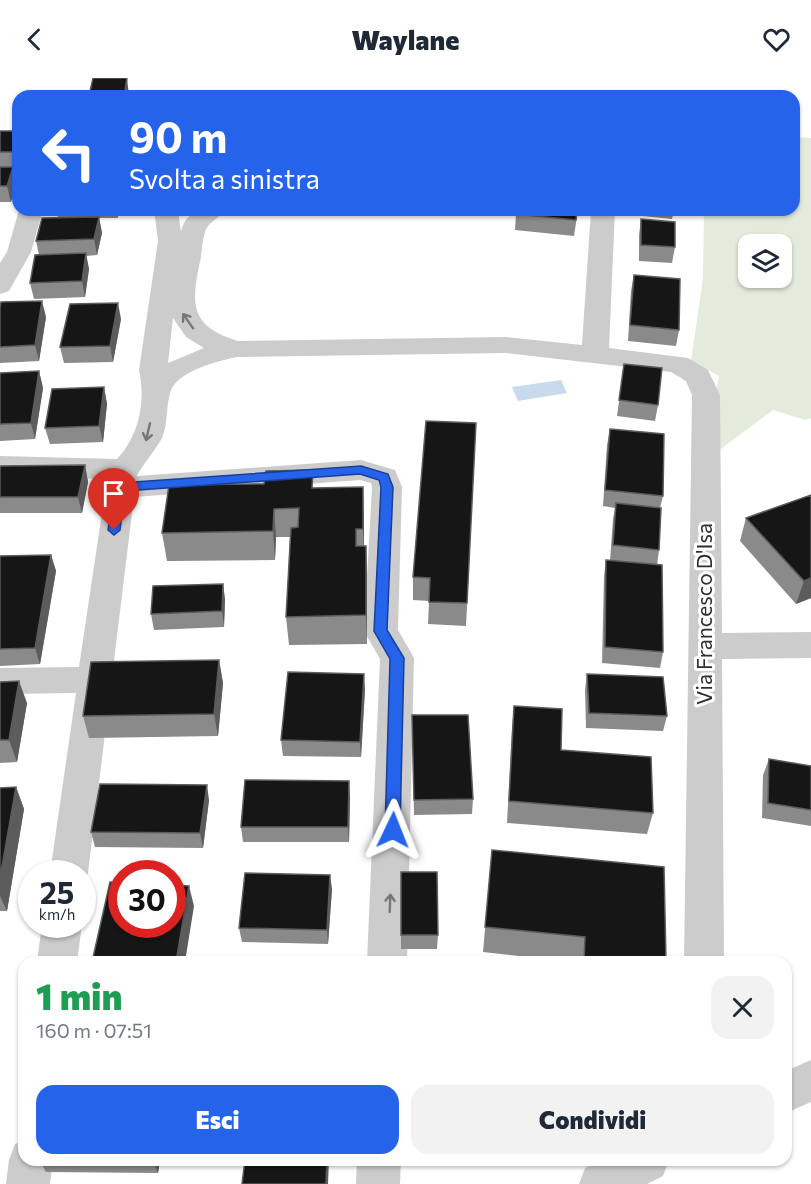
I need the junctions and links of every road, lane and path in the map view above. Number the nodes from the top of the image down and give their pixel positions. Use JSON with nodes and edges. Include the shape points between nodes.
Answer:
{"nodes":[{"id":1,"x":29,"y":216,"type":"edge"},
{"id":2,"x":167,"y":216,"type":"edge"},
{"id":3,"x":202,"y":216,"type":"edge"},
{"id":4,"x":603,"y":216,"type":"edge"},
{"id":5,"x":0,"y":286,"type":"edge"},
{"id":6,"x":237,"y":349,"type":"junction"},
{"id":7,"x":595,"y":354,"type":"junction"},
{"id":8,"x":157,"y":388,"type":"junction"},
{"id":9,"x":0,"y":466,"type":"edge"},
{"id":10,"x":122,"y":478,"type":"junction"},
{"id":11,"x":811,"y":645,"type":"edge"},
{"id":12,"x":705,"y":646,"type":"junction"},
{"id":13,"x":94,"y":680,"type":"junction"},
{"id":14,"x":0,"y":681,"type":"edge"},
{"id":15,"x":71,"y":860,"type":"edge"},
{"id":16,"x":60,"y":938,"type":"edge"},
{"id":17,"x":58,"y":956,"type":"edge"},
{"id":18,"x":387,"y":956,"type":"edge"},
{"id":19,"x":704,"y":956,"type":"edge"},
{"id":20,"x":811,"y":1081,"type":"edge"},
{"id":21,"x":792,"y":1089,"type":"edge"},
{"id":22,"x":30,"y":1166,"type":"edge"},
{"id":23,"x":379,"y":1166,"type":"edge"},
{"id":24,"x":636,"y":1166,"type":"edge"},
{"id":25,"x":28,"y":1184,"type":"edge"},
{"id":26,"x":378,"y":1184,"type":"edge"},
{"id":27,"x":601,"y":1184,"type":"edge"}],
"edges":[{"from":1,"to":5,"type":"street","via":[[19,252]]},
{"from":2,"to":8,"type":"street","via":[[170,242],[153,370]]},
{"from":6,"to":3,"type":"street","one_way":true,"via":[[196,332],[181,306],[195,224]]},
{"from":4,"to":7,"type":"street"},
{"from":6,"to":7,"type":"street","name":"Via Francesco D'Isa","via":[[506,345]]},
{"from":6,"to":8,"type":"street","via":[[186,363],[171,371]]},
{"from":7,"to":12,"type":"street","name":"Via Francesco D'Isa","via":[[683,366],[698,376],[704,386]]},
{"from":8,"to":10,"type":"street","one_way":true,"via":[[146,442]]},
{"from":9,"to":10,"type":"street"},
{"from":10,"to":13,"type":"street"},
{"from":18,"to":10,"type":"street","one_way":true,"via":[[397,658],[381,631],[387,487],[384,477],[361,470]]},
{"from":11,"to":12,"type":"street"},
{"from":12,"to":19,"type":"street","name":"Via Francesco D'Isa"},
{"from":13,"to":14,"type":"street"},
{"from":13,"to":15,"type":"street"},
{"from":16,"to":17,"type":"street"},
{"from":20,"to":21,"type":"street"},
{"from":22,"to":25,"type":"street"},
{"from":23,"to":26,"type":"street"},
{"from":24,"to":27,"type":"street"}]}
